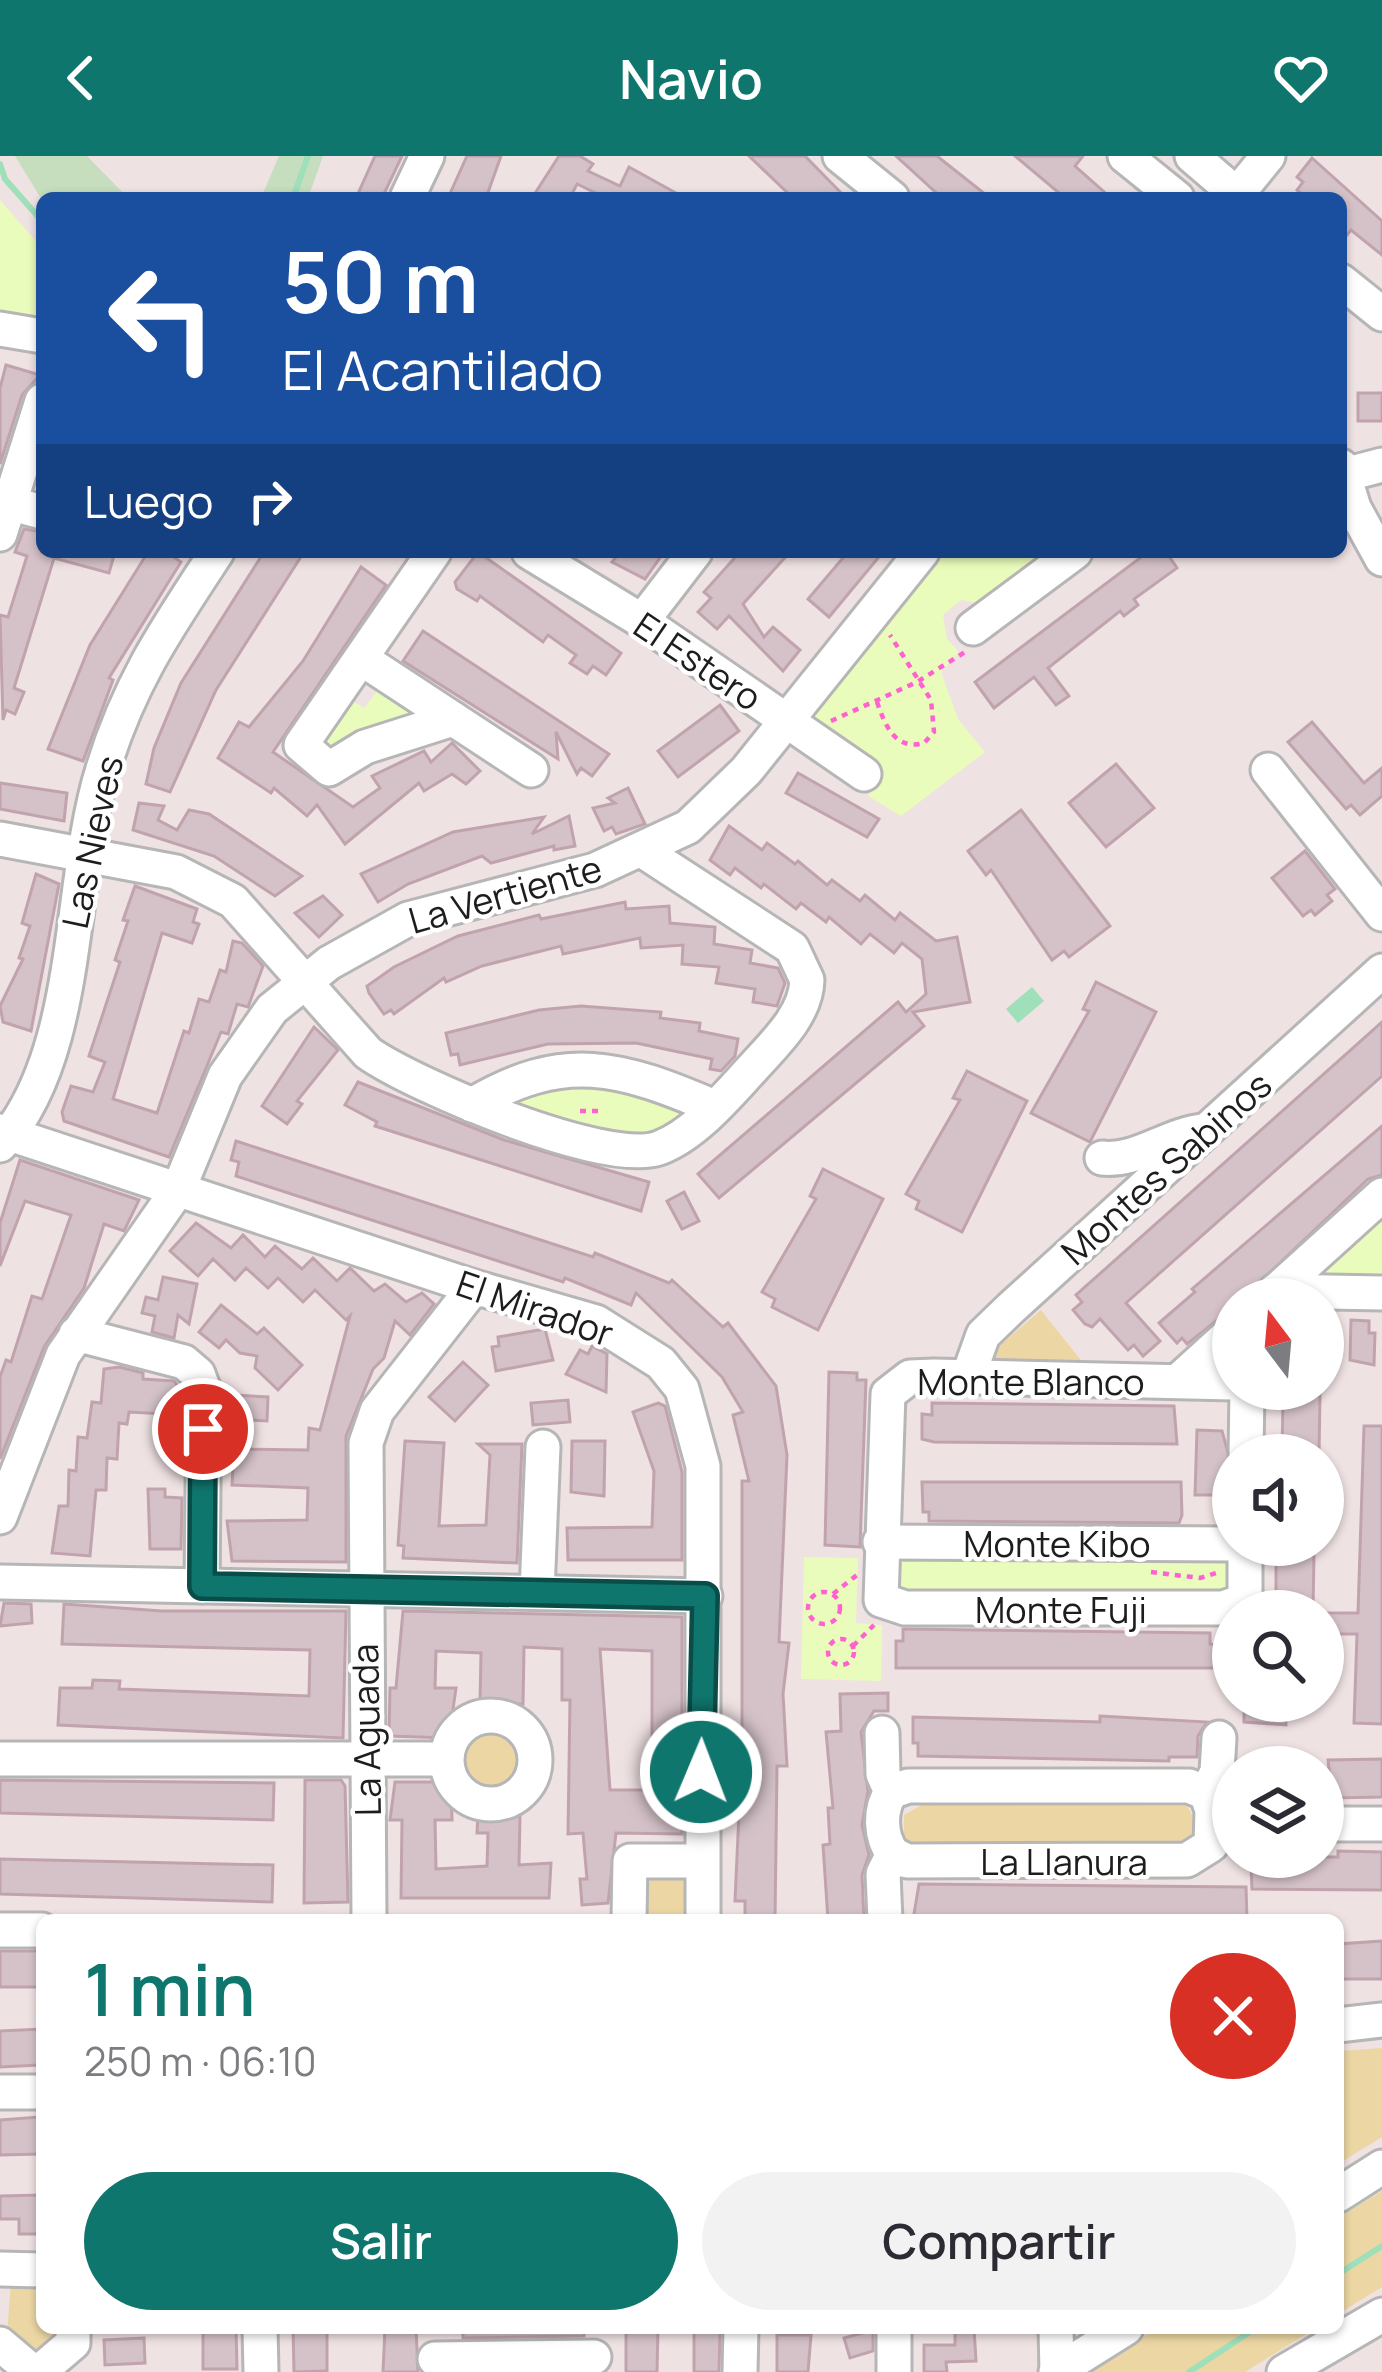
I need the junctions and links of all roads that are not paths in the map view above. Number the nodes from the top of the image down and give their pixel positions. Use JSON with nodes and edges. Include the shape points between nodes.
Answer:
{"nodes":[{"id":1,"x":427,"y":156,"type":"edge"},
{"id":2,"x":840,"y":156,"type":"edge"},
{"id":3,"x":1125,"y":156,"type":"edge"},
{"id":4,"x":1268,"y":156,"type":"edge"},
{"id":5,"x":1219,"y":182,"type":"edge"},
{"id":6,"x":410,"y":192,"type":"edge"},
{"id":7,"x":885,"y":192,"type":"edge"},
{"id":8,"x":1170,"y":192,"type":"edge"},
{"id":9,"x":0,"y":329,"type":"edge"},
{"id":10,"x":36,"y":335,"type":"edge"},
{"id":11,"x":36,"y":429,"type":"edge"},
{"id":12,"x":1382,"y":465,"type":"edge"},
{"id":13,"x":1347,"y":470,"type":"edge"},
{"id":14,"x":1347,"y":486,"type":"edge"},
{"id":15,"x":17,"y":516,"type":"edge"},
{"id":16,"x":213,"y":558,"type":"edge"},
{"id":17,"x":430,"y":558,"type":"edge"},
{"id":18,"x":539,"y":558,"type":"edge"},
{"id":19,"x":690,"y":558,"type":"edge"},
{"id":20,"x":918,"y":558,"type":"edge"},
{"id":21,"x":1067,"y":558,"type":"edge"},
{"id":22,"x":1382,"y":559,"type":"edge"},
{"id":23,"x":643,"y":621,"type":"junction"},
{"id":24,"x":973,"y":628,"type":"dead end"},
{"id":25,"x":362,"y":659,"type":"junction"},
{"id":26,"x":453,"y":719,"type":"junction"},
{"id":27,"x":798,"y":731,"type":"junction"},
{"id":28,"x":531,"y":770,"type":"dead end"},
{"id":29,"x":1268,"y":770,"type":"dead end"},
{"id":30,"x":864,"y":774,"type":"dead end"},
{"id":31,"x":0,"y":839,"type":"edge"},
{"id":32,"x":643,"y":851,"type":"junction"},
{"id":33,"x":88,"y":853,"type":"junction"},
{"id":34,"x":1382,"y":914,"type":"edge"},
{"id":35,"x":1382,"y":971,"type":"edge"},
{"id":36,"x":308,"y":979,"type":"junction"},
{"id":37,"x":472,"y":1105,"type":"junction"},
{"id":38,"x":714,"y":1107,"type":"junction"},
{"id":39,"x":1206,"y":1132,"type":"junction"},
{"id":40,"x":3,"y":1136,"type":"edge"},
{"id":41,"x":1102,"y":1158,"type":"dead end"},
{"id":42,"x":179,"y":1188,"type":"junction"},
{"id":43,"x":1382,"y":1195,"type":"edge"},
{"id":44,"x":1290,"y":1278,"type":"edge"},
{"id":45,"x":474,"y":1287,"type":"junction"},
{"id":46,"x":1382,"y":1292,"type":"edge"},
{"id":47,"x":1344,"y":1293,"type":"edge"},
{"id":48,"x":76,"y":1334,"type":"junction"},
{"id":49,"x":1212,"y":1350,"type":"edge"},
{"id":50,"x":968,"y":1377,"type":"junction"},
{"id":51,"x":1178,"y":1381,"type":"junction"},
{"id":52,"x":1212,"y":1382,"type":"edge"},
{"id":53,"x":543,"y":1447,"type":"dead end"},
{"id":54,"x":0,"y":1517,"type":"edge"},
{"id":55,"x":880,"y":1542,"type":"junction"},
{"id":56,"x":1212,"y":1544,"type":"edge"},
{"id":57,"x":1244,"y":1566,"type":"edge"},
{"id":58,"x":0,"y":1582,"type":"edge"},
{"id":59,"x":202,"y":1586,"type":"junction"},
{"id":60,"x":364,"y":1589,"type":"junction"},
{"id":61,"x":537,"y":1592,"type":"junction"},
{"id":62,"x":705,"y":1596,"type":"junction"},
{"id":63,"x":882,"y":1733,"type":"dead end"},
{"id":64,"x":1219,"y":1738,"type":"dead end"},
{"id":65,"x":1219,"y":1746,"type":"edge"},
{"id":66,"x":0,"y":1759,"type":"edge"},
{"id":67,"x":366,"y":1759,"type":"junction"},
{"id":68,"x":446,"y":1759,"type":"dead end"},
{"id":69,"x":891,"y":1792,"type":"junction"},
{"id":70,"x":1212,"y":1808,"type":"edge"},
{"id":71,"x":1344,"y":1824,"type":"edge"},
{"id":72,"x":1382,"y":1824,"type":"edge"},
{"id":73,"x":1212,"y":1837,"type":"edge"},
{"id":74,"x":893,"y":1854,"type":"junction"},
{"id":75,"x":699,"y":1861,"type":"junction"},
{"id":76,"x":369,"y":1914,"type":"edge"},
{"id":77,"x":629,"y":1914,"type":"edge"},
{"id":78,"x":703,"y":1914,"type":"edge"},
{"id":79,"x":885,"y":1914,"type":"edge"},
{"id":80,"x":0,"y":1930,"type":"edge"},
{"id":81,"x":36,"y":1930,"type":"edge"},
{"id":82,"x":1382,"y":2020,"type":"edge"},
{"id":83,"x":1344,"y":2024,"type":"edge"},
{"id":84,"x":0,"y":2092,"type":"edge"},
{"id":85,"x":36,"y":2092,"type":"edge"},
{"id":86,"x":1382,"y":2167,"type":"edge"},
{"id":87,"x":1344,"y":2190,"type":"edge"},
{"id":88,"x":0,"y":2269,"type":"edge"},
{"id":89,"x":36,"y":2270,"type":"edge"},
{"id":90,"x":1382,"y":2315,"type":"edge"},
{"id":91,"x":74,"y":2334,"type":"edge"},
{"id":92,"x":260,"y":2334,"type":"edge"},
{"id":93,"x":741,"y":2334,"type":"edge"},
{"id":94,"x":894,"y":2334,"type":"edge"},
{"id":95,"x":1056,"y":2334,"type":"edge"},
{"id":96,"x":1116,"y":2334,"type":"edge"},
{"id":97,"x":0,"y":2344,"type":"edge"},
{"id":98,"x":594,"y":2352,"type":"edge"},
{"id":99,"x":435,"y":2353,"type":"edge"},
{"id":100,"x":36,"y":2372,"type":"edge"},
{"id":101,"x":261,"y":2372,"type":"edge"},
{"id":102,"x":740,"y":2372,"type":"edge"},
{"id":103,"x":894,"y":2372,"type":"edge"},
{"id":104,"x":1056,"y":2372,"type":"edge"},
{"id":105,"x":1284,"y":2372,"type":"edge"}],
"edges":[{"from":1,"to":6,"type":"street"},
{"from":2,"to":7,"type":"street"},
{"from":3,"to":8,"type":"street"},
{"from":4,"to":5,"type":"street"},
{"from":9,"to":10,"type":"street"},
{"from":11,"to":15,"type":"street"},
{"from":12,"to":13,"type":"street"},
{"from":14,"to":22,"type":"street"},
{"from":16,"to":33,"type":"street","name":"Las Nieves","via":[[137,674],[101,774]]},
{"from":17,"to":25,"type":"street"},
{"from":18,"to":23,"type":"street","name":"El Estero"},
{"from":19,"to":23,"type":"street"},
{"from":20,"to":27,"type":"street","name":"La Vertiente"},
{"from":21,"to":24,"type":"street"},
{"from":23,"to":27,"type":"street","name":"El Estero"},
{"from":25,"to":26,"type":"street"},
{"from":25,"to":26,"type":"street","via":[[301,745],[329,769],[365,747]]},
{"from":26,"to":28,"type":"street"},
{"from":27,"to":30,"type":"street","name":"El Estero"},
{"from":27,"to":32,"type":"street","name":"La Vertiente","via":[[708,812]]},
{"from":29,"to":34,"type":"street"},
{"from":31,"to":33,"type":"street"},
{"from":32,"to":36,"type":"street","name":"La Vertiente","via":[[408,919]]},
{"from":32,"to":38,"type":"street","via":[[792,948],[805,968],[798,1012]]},
{"from":33,"to":36,"type":"street","via":[[176,872],[233,902]]},
{"from":33,"to":40,"type":"street","name":"Las Nieves","via":[[51,1042]]},
{"from":35,"to":39,"type":"street","name":"Montes Sabinos"},
{"from":36,"to":37,"type":"street","via":[[368,1053]]},
{"from":36,"to":42,"type":"street","name":"La Vertiente","via":[[242,1046]]},
{"from":37,"to":38,"type":"street","via":[[512,1081],[577,1068],[644,1077]]},
{"from":37,"to":38,"type":"street","via":[[630,1153],[672,1142]]},
{"from":39,"to":41,"type":"street"},
{"from":39,"to":50,"type":"street","name":"Montes Sabinos","via":[[983,1336]]},
{"from":40,"to":42,"type":"street","name":"El Mirador"},
{"from":42,"to":45,"type":"street","name":"El Mirador"},
{"from":42,"to":48,"type":"street","name":"La Vertiente"},
{"from":43,"to":44,"type":"street"},
{"from":45,"to":60,"type":"street","name":"La Aguada","via":[[371,1422]]},
{"from":45,"to":62,"type":"street","name":"El Mirador","via":[[596,1322],[661,1363],[682,1388],[704,1466]]},
{"from":46,"to":47,"type":"street"},
{"from":48,"to":54,"type":"street","name":"La Vertiente"},
{"from":48,"to":59,"type":"street","via":[[184,1362],[198,1374]]},
{"from":49,"to":51,"type":"street","name":"Monte Blanco"},
{"from":50,"to":51,"type":"street","name":"Monte Blanco"},
{"from":50,"to":55,"type":"street","name":"Monte Blanco","via":[[910,1377],[888,1394]]},
{"from":51,"to":52,"type":"street","name":"Monte Blanco"},
{"from":53,"to":61,"type":"street"},
{"from":55,"to":56,"type":"street","name":"Monte Kibo"},
{"from":55,"to":57,"type":"street","name":"Monte Fuji","via":[[881,1600],[891,1607],[1198,1609],[1241,1602]]},
{"from":58,"to":59,"type":"street"},
{"from":59,"to":60,"type":"street"},
{"from":60,"to":61,"type":"street"},
{"from":60,"to":67,"type":"street","name":"La Aguada"},
{"from":61,"to":62,"type":"street"},
{"from":62,"to":75,"type":"street","name":"El Mirador"},
{"from":63,"to":69,"type":"street"},
{"from":64,"to":65,"type":"street"},
{"from":66,"to":67,"type":"street"},
{"from":67,"to":68,"type":"street"},
{"from":67,"to":76,"type":"street","name":"La Aguada"},
{"from":69,"to":70,"type":"street","name":"La Llanura","via":[[1189,1786]]},
{"from":69,"to":74,"type":"street","via":[[884,1839]]},
{"from":71,"to":72,"type":"street"},
{"from":73,"to":74,"type":"street","name":"La Llanura","via":[[1187,1860],[907,1861]]},
{"from":74,"to":79,"type":"street","via":[[883,1874]]},
{"from":75,"to":77,"type":"street","via":[[630,1861]]},
{"from":75,"to":78,"type":"street","name":"El Mirador"},
{"from":80,"to":81,"type":"street"},
{"from":82,"to":83,"type":"street"},
{"from":84,"to":85,"type":"street"},
{"from":86,"to":87,"type":"street"},
{"from":88,"to":89,"type":"street"},
{"from":90,"to":105,"type":"street"},
{"from":91,"to":100,"type":"street"},
{"from":92,"to":101,"type":"street"},
{"from":93,"to":102,"type":"street"},
{"from":94,"to":103,"type":"street"},
{"from":95,"to":104,"type":"street"},
{"from":96,"to":104,"type":"street"},
{"from":97,"to":100,"type":"street"},
{"from":98,"to":99,"type":"street"}]}
